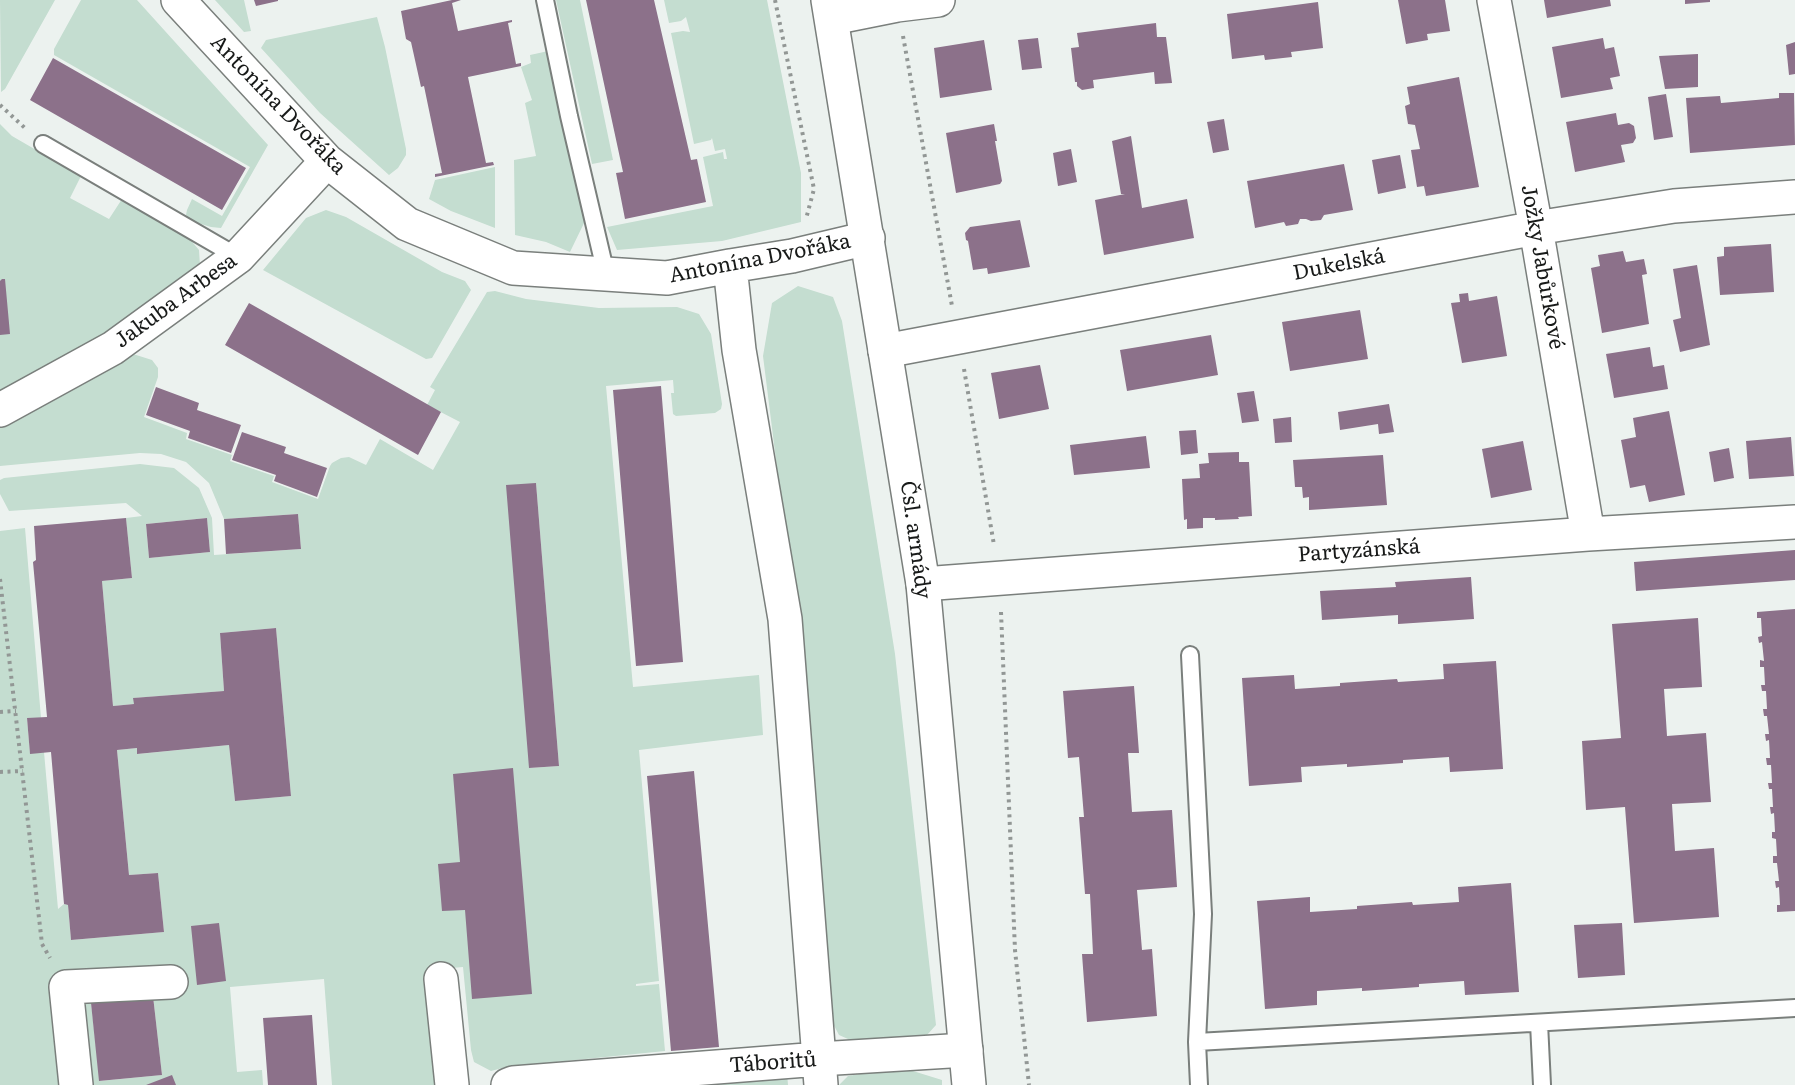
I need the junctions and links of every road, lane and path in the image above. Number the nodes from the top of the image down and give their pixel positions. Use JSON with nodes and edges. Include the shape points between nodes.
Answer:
{"nodes":[{"id":1,"x":178,"y":0,"type":"edge"},
{"id":2,"x":545,"y":0,"type":"edge"},
{"id":3,"x":938,"y":0,"type":"edge"},
{"id":4,"x":1494,"y":0,"type":"edge"},
{"id":5,"x":830,"y":9,"type":"edge"},
{"id":6,"x":0,"y":105,"type":"edge"},
{"id":7,"x":43,"y":144,"type":"joint"},
{"id":8,"x":327,"y":161,"type":"junction"},
{"id":9,"x":1795,"y":197,"type":"edge"},
{"id":10,"x":1536,"y":228,"type":"junction"},
{"id":11,"x":867,"y":238,"type":"junction"},
{"id":12,"x":238,"y":257,"type":"junction"},
{"id":13,"x":730,"y":266,"type":"junction"},
{"id":14,"x":606,"y":274,"type":"junction"},
{"id":15,"x":885,"y":351,"type":"junction"},
{"id":16,"x":0,"y":410,"type":"edge"},
{"id":17,"x":1795,"y":522,"type":"edge"},
{"id":18,"x":1588,"y":534,"type":"junction"},
{"id":19,"x":0,"y":579,"type":"edge"},
{"id":20,"x":922,"y":584,"type":"junction"},
{"id":21,"x":1190,"y":655,"type":"dead end"},
{"id":22,"x":16,"y":711,"type":"junction"},
{"id":23,"x":0,"y":712,"type":"edge"},
{"id":24,"x":23,"y":771,"type":"junction"},
{"id":25,"x":0,"y":772,"type":"edge"},
{"id":26,"x":441,"y":979,"type":"dead end"},
{"id":27,"x":171,"y":982,"type":"dead end"},
{"id":28,"x":66,"y":987,"type":"junction"},
{"id":29,"x":1795,"y":1008,"type":"edge"},
{"id":30,"x":1539,"y":1023,"type":"junction"},
{"id":31,"x":1197,"y":1042,"type":"junction"},
{"id":32,"x":966,"y":1050,"type":"junction"},
{"id":33,"x":820,"y":1072,"type":"edge"},
{"id":34,"x":76,"y":1085,"type":"edge"},
{"id":35,"x":452,"y":1085,"type":"edge"},
{"id":36,"x":508,"y":1085,"type":"edge"},
{"id":37,"x":969,"y":1085,"type":"edge"},
{"id":38,"x":1199,"y":1085,"type":"edge"},
{"id":39,"x":1542,"y":1085,"type":"edge"}],
"edges":[{"from":1,"to":8,"type":"street","name":"Antonína Dvořáka"},
{"from":2,"to":14,"type":"lane"},
{"from":3,"to":5,"type":"street"},
{"from":4,"to":10,"type":"street","name":"Jožky Jabůrkové"},
{"from":5,"to":11,"type":"street","name":"Čsl. armády"},
{"from":6,"to":7,"type":"path"},
{"from":7,"to":12,"type":"lane"},
{"from":8,"to":12,"type":"street","name":"Jakuba Arbesa"},
{"from":8,"to":14,"type":"street","name":"Antonína Dvořáka","via":[[407,224],[513,268]]},
{"from":9,"to":10,"type":"street","name":"Dukelská","via":[[1674,206]]},
{"from":10,"to":15,"type":"street","name":"Dukelská"},
{"from":10,"to":18,"type":"street","name":"Jožky Jabůrkové"},
{"from":11,"to":13,"type":"street","name":"Antonína Dvořáka"},
{"from":11,"to":15,"type":"street","name":"Čsl. armády"},
{"from":12,"to":16,"type":"street","name":"Jakuba Arbesa","via":[[113,348]]},
{"from":13,"to":14,"type":"street","name":"Antonína Dvořáka","via":[[667,278]]},
{"from":13,"to":33,"type":"street","via":[[739,350],[785,619]]},
{"from":15,"to":20,"type":"street","name":"Čsl. armády"},
{"from":17,"to":18,"type":"street","name":"Partyzánská"},
{"from":18,"to":20,"type":"street","name":"Partyzánská"},
{"from":19,"to":22,"type":"path"},
{"from":20,"to":32,"type":"street","name":"Čsl. armády"},
{"from":21,"to":31,"type":"lane","via":[[1203,914]]},
{"from":22,"to":23,"type":"path"},
{"from":22,"to":24,"type":"path"},
{"from":24,"to":25,"type":"path"},
{"from":24,"to":28,"type":"path","via":[[42,944]]},
{"from":26,"to":35,"type":"street"},
{"from":27,"to":28,"type":"street"},
{"from":28,"to":34,"type":"street"},
{"from":29,"to":30,"type":"lane"},
{"from":30,"to":31,"type":"lane"},
{"from":30,"to":39,"type":"lane"},
{"from":31,"to":38,"type":"lane"},
{"from":32,"to":33,"type":"street","name":"Táboritů"},
{"from":32,"to":37,"type":"street","name":"Čsl. armády"},
{"from":33,"to":36,"type":"street","name":"Táboritů"}]}
